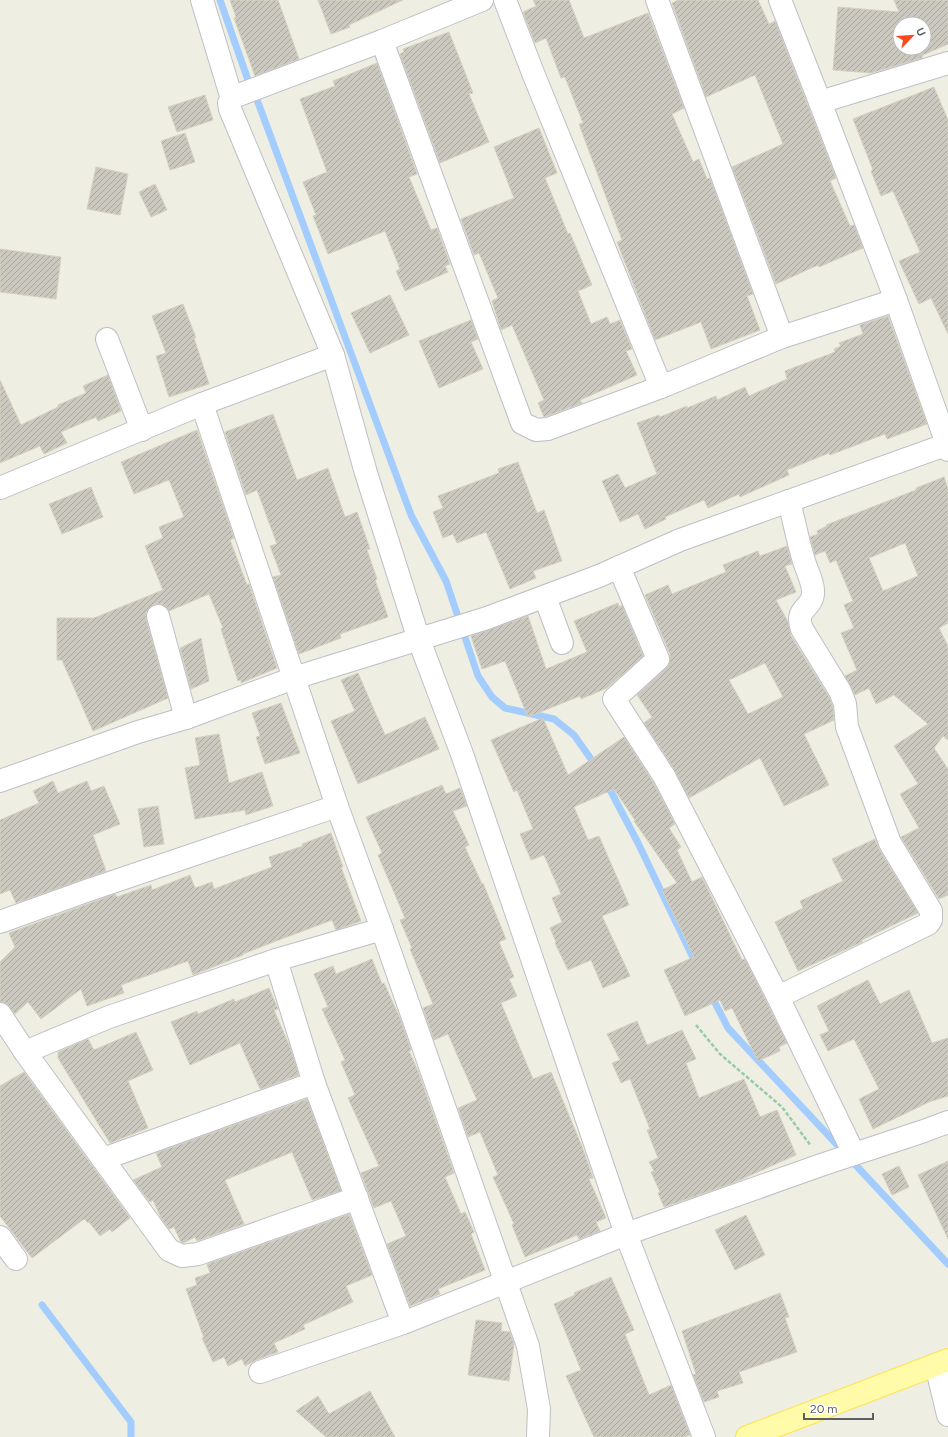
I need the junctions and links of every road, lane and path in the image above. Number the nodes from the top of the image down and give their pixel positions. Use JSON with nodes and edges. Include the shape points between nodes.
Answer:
{"nodes":[{"id":1,"x":202,"y":0,"type":"edge"},
{"id":2,"x":482,"y":0,"type":"edge"},
{"id":3,"x":505,"y":0,"type":"edge"},
{"id":4,"x":657,"y":0,"type":"edge"},
{"id":5,"x":784,"y":1,"type":"edge"},
{"id":6,"x":382,"y":41,"type":"junction"},
{"id":7,"x":947,"y":67,"type":"edge"},
{"id":8,"x":232,"y":99,"type":"junction"},
{"id":9,"x":820,"y":102,"type":"junction"},
{"id":10,"x":896,"y":300,"type":"junction"},
{"id":11,"x":782,"y":337,"type":"junction"},
{"id":12,"x":107,"y":339,"type":"dead end"},
{"id":13,"x":333,"y":356,"type":"junction"},
{"id":14,"x":661,"y":387,"type":"junction"},
{"id":15,"x":202,"y":404,"type":"junction"},
{"id":16,"x":142,"y":430,"type":"junction"},
{"id":17,"x":948,"y":446,"type":"edge"},
{"id":18,"x":0,"y":488,"type":"edge"},
{"id":19,"x":789,"y":501,"type":"junction"},
{"id":20,"x":619,"y":567,"type":"junction"},
{"id":21,"x":545,"y":597,"type":"junction"},
{"id":22,"x":158,"y":616,"type":"dead end"},
{"id":23,"x":419,"y":640,"type":"junction"},
{"id":24,"x":562,"y":643,"type":"dead end"},
{"id":25,"x":294,"y":678,"type":"junction"},
{"id":26,"x":186,"y":718,"type":"junction"},
{"id":27,"x":0,"y":781,"type":"edge"},
{"id":28,"x":337,"y":806,"type":"junction"},
{"id":29,"x":0,"y":922,"type":"edge"},
{"id":30,"x":382,"y":929,"type":"junction"},
{"id":31,"x":276,"y":960,"type":"junction"},
{"id":32,"x":778,"y":997,"type":"junction"},
{"id":33,"x":0,"y":1014,"type":"edge"},
{"id":34,"x":696,"y":1025,"type":"dead end"},
{"id":35,"x":25,"y":1052,"type":"junction"},
{"id":36,"x":314,"y":1083,"type":"junction"},
{"id":37,"x":948,"y":1122,"type":"edge"},
{"id":38,"x":840,"y":1158,"type":"junction"},
{"id":39,"x":103,"y":1159,"type":"junction"},
{"id":40,"x":357,"y":1198,"type":"junction"},
{"id":41,"x":626,"y":1234,"type":"junction"},
{"id":42,"x":0,"y":1237,"type":"edge"},
{"id":43,"x":16,"y":1259,"type":"dead end"},
{"id":44,"x":505,"y":1283,"type":"junction"},
{"id":45,"x":403,"y":1322,"type":"junction"},
{"id":46,"x":942,"y":1362,"type":"edge"},
{"id":47,"x":260,"y":1372,"type":"dead end"},
{"id":48,"x":948,"y":1415,"type":"edge"},
{"id":49,"x":538,"y":1437,"type":"edge"},
{"id":50,"x":704,"y":1437,"type":"edge"},
{"id":51,"x":747,"y":1437,"type":"edge"}],
"edges":[{"from":1,"to":8,"type":"street"},
{"from":2,"to":6,"type":"street"},
{"from":3,"to":14,"type":"street"},
{"from":4,"to":11,"type":"street"},
{"from":5,"to":9,"type":"street"},
{"from":6,"to":8,"type":"street"},
{"from":6,"to":14,"type":"street","via":[[522,423],[536,430],[548,429]]},
{"from":7,"to":9,"type":"street"},
{"from":8,"to":13,"type":"street","via":[[229,103],[230,109]]},
{"from":9,"to":10,"type":"street"},
{"from":10,"to":11,"type":"street"},
{"from":10,"to":17,"type":"street"},
{"from":11,"to":14,"type":"street"},
{"from":12,"to":16,"type":"street"},
{"from":13,"to":15,"type":"street"},
{"from":13,"to":23,"type":"street","via":[[366,473]]},
{"from":15,"to":16,"type":"street"},
{"from":15,"to":25,"type":"street"},
{"from":16,"to":18,"type":"street"},
{"from":17,"to":19,"type":"street"},
{"from":19,"to":20,"type":"street","via":[[680,540]]},
{"from":19,"to":32,"type":"street","via":[[813,588],[812,599],[800,614],[799,623],[840,691],[845,704],[849,731],[890,843],[931,911],[928,924]]},
{"from":20,"to":21,"type":"street"},
{"from":20,"to":32,"type":"street","via":[[658,659],[614,699],[664,776]]},
{"from":21,"to":23,"type":"street"},
{"from":21,"to":24,"type":"street"},
{"from":22,"to":26,"type":"street"},
{"from":23,"to":25,"type":"street"},
{"from":23,"to":41,"type":"street","via":[[462,754]]},
{"from":25,"to":26,"type":"street"},
{"from":25,"to":28,"type":"street"},
{"from":26,"to":27,"type":"street","via":[[138,732]]},
{"from":28,"to":29,"type":"street"},
{"from":28,"to":30,"type":"street"},
{"from":30,"to":31,"type":"street"},
{"from":30,"to":44,"type":"street"},
{"from":31,"to":35,"type":"street","via":[[109,1017]]},
{"from":31,"to":36,"type":"street"},
{"from":32,"to":38,"type":"street"},
{"from":33,"to":35,"type":"street"},
{"from":34,"to":38,"type":"path","via":[[720,1054]]},
{"from":35,"to":39,"type":"street"},
{"from":36,"to":39,"type":"street"},
{"from":36,"to":40,"type":"street"},
{"from":37,"to":38,"type":"street"},
{"from":38,"to":41,"type":"street"},
{"from":39,"to":40,"type":"street","via":[[169,1250],[182,1256],[198,1254]]},
{"from":40,"to":45,"type":"street"},
{"from":41,"to":44,"type":"street"},
{"from":41,"to":50,"type":"street"},
{"from":42,"to":43,"type":"street"},
{"from":44,"to":45,"type":"street"},
{"from":44,"to":49,"type":"street","via":[[528,1346],[539,1409]]},
{"from":45,"to":47,"type":"street"},
{"from":46,"to":48,"type":"street"},
{"from":46,"to":51,"type":"main road"}]}
